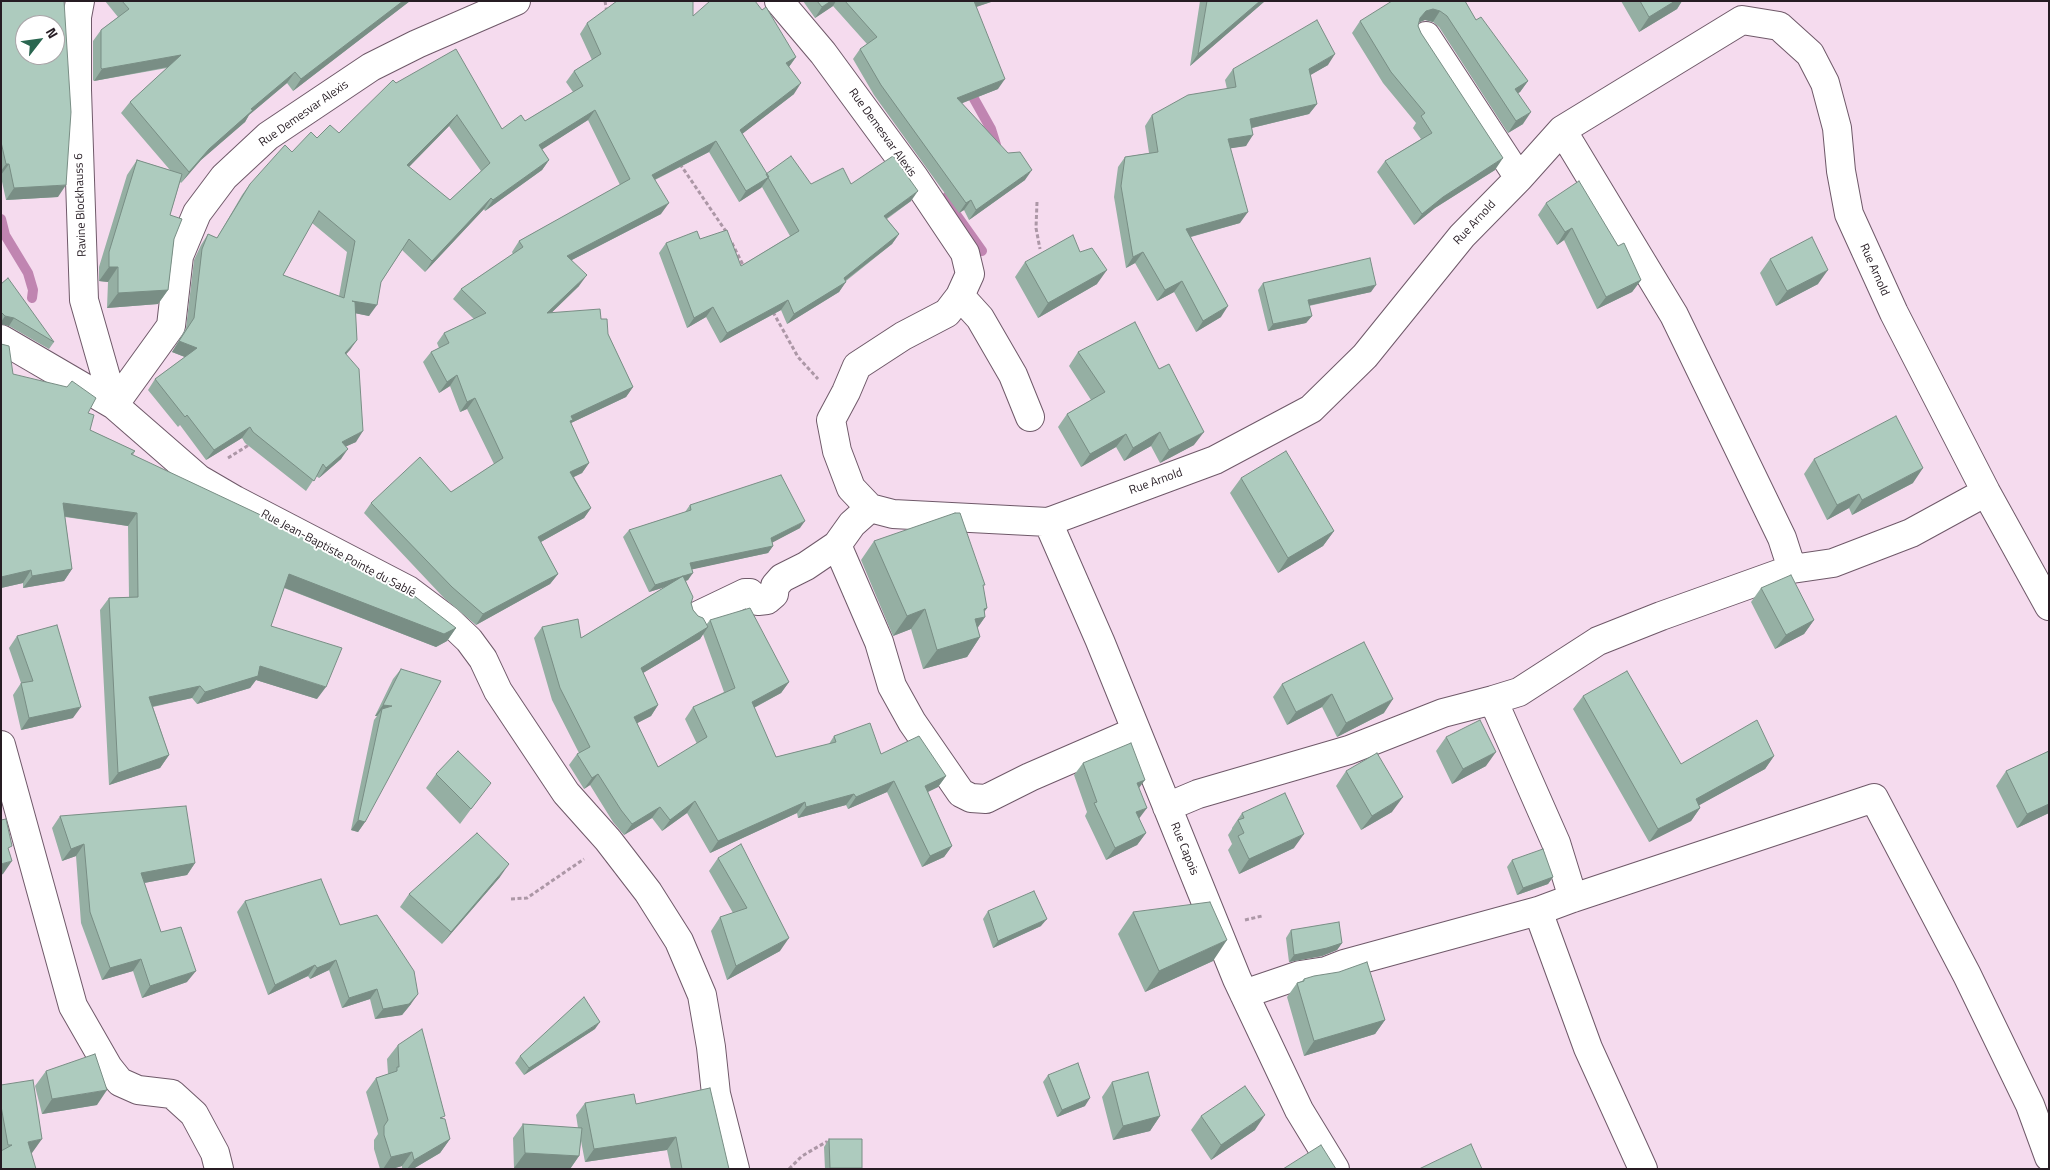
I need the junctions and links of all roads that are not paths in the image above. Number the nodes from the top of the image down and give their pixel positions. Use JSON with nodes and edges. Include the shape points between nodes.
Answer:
{"nodes":[{"id":1,"x":80,"y":1,"type":"edge"},
{"id":2,"x":516,"y":1,"type":"edge"},
{"id":3,"x":779,"y":1,"type":"edge"},
{"id":4,"x":1426,"y":36,"type":"dead end"},
{"id":5,"x":1562,"y":130,"type":"junction"},
{"id":6,"x":1519,"y":178,"type":"junction"},
{"id":7,"x":965,"y":285,"type":"junction"},
{"id":8,"x":1,"y":339,"type":"edge"},
{"id":9,"x":114,"y":405,"type":"junction"},
{"id":10,"x":1030,"y":417,"type":"dead end"},
{"id":11,"x":1986,"y":492,"type":"junction"},
{"id":12,"x":870,"y":508,"type":"junction"},
{"id":13,"x":1048,"y":522,"type":"junction"},
{"id":14,"x":837,"y":545,"type":"junction"},
{"id":15,"x":1792,"y":569,"type":"junction"},
{"id":16,"x":2049,"y":606,"type":"edge"},
{"id":17,"x":699,"y":616,"type":"edge"},
{"id":18,"x":1493,"y":700,"type":"junction"},
{"id":19,"x":1136,"y":730,"type":"junction"},
{"id":20,"x":1,"y":745,"type":"edge"},
{"id":21,"x":1167,"y":807,"type":"junction"},
{"id":22,"x":1573,"y":898,"type":"junction"},
{"id":23,"x":1538,"y":911,"type":"junction"},
{"id":24,"x":1244,"y":994,"type":"junction"},
{"id":25,"x":2049,"y":1157,"type":"edge"},
{"id":26,"x":219,"y":1169,"type":"edge"},
{"id":27,"x":735,"y":1169,"type":"edge"},
{"id":28,"x":1335,"y":1169,"type":"edge"},
{"id":29,"x":1643,"y":1169,"type":"edge"}],
"edges":[{"from":1,"to":9,"type":"street","name":"Ravine Blockhauss 6","via":[[77,90],[84,300]]},
{"from":2,"to":9,"type":"street","name":"Rue Demesvar Alexis","via":[[371,67],[268,136],[224,177],[197,213],[179,256],[171,326]]},
{"from":3,"to":7,"type":"street","name":"Rue Demesvar Alexis","via":[[823,53],[965,253]]},
{"from":4,"to":6,"type":"street"},
{"from":5,"to":6,"type":"street","name":"Rue Arnold"},
{"from":5,"to":11,"type":"street","name":"Rue Arnold","via":[[1742,20],[1779,26],[1810,54],[1825,83],[1837,128],[1849,214],[1894,312]]},
{"from":5,"to":15,"type":"street","via":[[1674,315],[1782,538]]},
{"from":6,"to":13,"type":"street","name":"Rue Arnold","via":[[1462,236],[1365,356],[1311,409],[1215,460]]},
{"from":7,"to":10,"type":"street","via":[[1013,375]]},
{"from":7,"to":12,"type":"street","via":[[946,313],[857,366],[831,420],[837,451],[851,488]]},
{"from":8,"to":9,"type":"street","name":"Rue Jean-Baptiste Pointe du Sablé"},
{"from":9,"to":27,"type":"street","name":"Rue Jean-Baptiste Pointe du Sablé","via":[[199,479],[408,590],[469,640],[498,691],[566,792],[648,892],[679,941],[702,995],[716,1094]]},
{"from":11,"to":15,"type":"street","via":[[1911,533],[1833,562]]},
{"from":11,"to":16,"type":"street","name":"Rue Arnold"},
{"from":12,"to":13,"type":"street","name":"Rue Arnold","via":[[893,514]]},
{"from":12,"to":14,"type":"street","via":[[852,524]]},
{"from":13,"to":19,"type":"street","name":"Rue Capois"},
{"from":14,"to":17,"type":"street","via":[[782,578],[767,600],[758,600],[745,593]]},
{"from":14,"to":19,"type":"street","via":[[878,642],[892,686],[912,722],[961,793],[971,798],[986,799]]},
{"from":15,"to":18,"type":"street","via":[[1598,641],[1519,692]]},
{"from":18,"to":21,"type":"street","via":[[1443,712],[1349,750],[1198,794]]},
{"from":18,"to":22,"type":"street","via":[[1556,843]]},
{"from":19,"to":21,"type":"street","name":"Rue Capois"},
{"from":20,"to":26,"type":"street","via":[[73,1006],[120,1082],[138,1090],[172,1094],[194,1114],[215,1154]]},
{"from":21,"to":24,"type":"street","name":"Rue Capois"},
{"from":22,"to":23,"type":"street"},
{"from":22,"to":25,"type":"street","via":[[1874,798],[1968,975],[2030,1105]]},
{"from":23,"to":24,"type":"street","via":[[1326,971],[1300,975]]},
{"from":23,"to":29,"type":"street","via":[[1588,1048]]},
{"from":24,"to":28,"type":"street","name":"Rue Capois","via":[[1300,1110]]}]}
